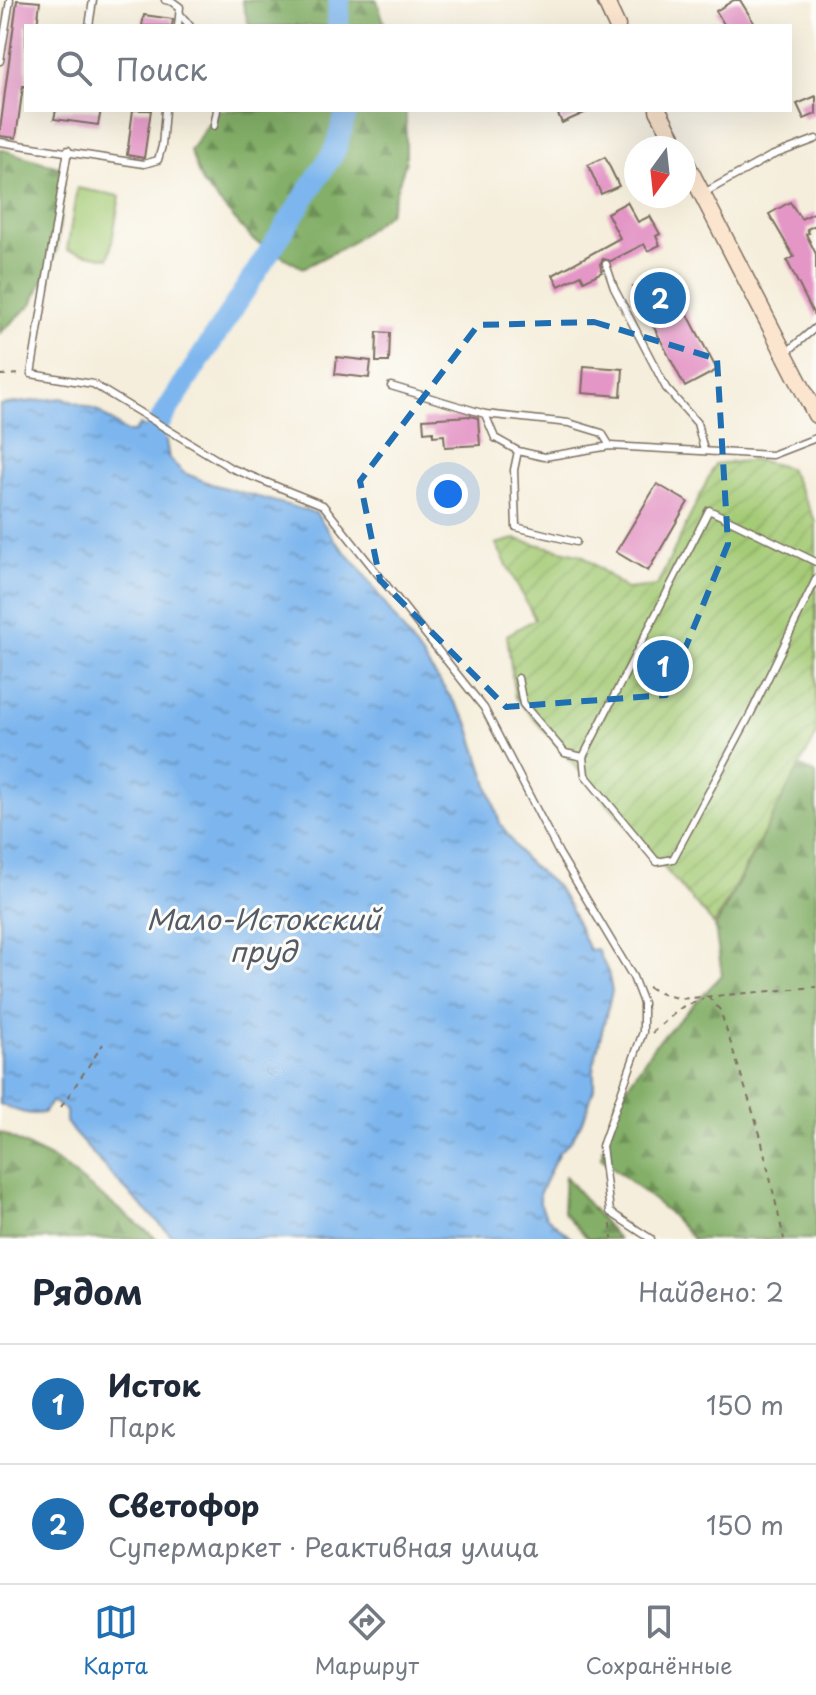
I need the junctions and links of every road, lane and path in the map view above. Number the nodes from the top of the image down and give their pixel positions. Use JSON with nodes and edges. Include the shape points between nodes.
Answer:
{"nodes":[{"id":1,"x":10,"y":0,"type":"edge"},
{"id":2,"x":93,"y":0,"type":"edge"},
{"id":3,"x":165,"y":0,"type":"edge"},
{"id":4,"x":605,"y":0,"type":"edge"},
{"id":5,"x":180,"y":14,"type":"junction"},
{"id":6,"x":89,"y":24,"type":"edge"},
{"id":7,"x":178,"y":24,"type":"edge"},
{"id":8,"x":188,"y":24,"type":"edge"},
{"id":9,"x":616,"y":24,"type":"edge"},
{"id":10,"x":0,"y":61,"type":"edge"},
{"id":11,"x":165,"y":112,"type":"edge"},
{"id":12,"x":217,"y":112,"type":"edge"},
{"id":13,"x":659,"y":112,"type":"edge"},
{"id":14,"x":214,"y":126,"type":"dead end"},
{"id":15,"x":672,"y":136,"type":"edge"},
{"id":16,"x":816,"y":139,"type":"edge"},
{"id":17,"x":0,"y":142,"type":"edge"},
{"id":18,"x":68,"y":150,"type":"junction"},
{"id":19,"x":696,"y":182,"type":"edge"},
{"id":20,"x":702,"y":194,"type":"junction"},
{"id":21,"x":606,"y":264,"type":"dead end"},
{"id":22,"x":816,"y":327,"type":"edge"},
{"id":23,"x":785,"y":354,"type":"junction"},
{"id":24,"x":31,"y":374,"type":"junction"},
{"id":25,"x":0,"y":375,"type":"edge"},
{"id":26,"x":391,"y":386,"type":"dead end"},
{"id":27,"x":485,"y":414,"type":"junction"},
{"id":28,"x":816,"y":415,"type":"edge"},
{"id":29,"x":816,"y":438,"type":"edge"},
{"id":30,"x":610,"y":446,"type":"junction"},
{"id":31,"x":704,"y":450,"type":"junction"},
{"id":32,"x":518,"y":451,"type":"junction"},
{"id":33,"x":576,"y":542,"type":"dead end"},
{"id":34,"x":816,"y":562,"type":"edge"},
{"id":35,"x":816,"y":579,"type":"edge"},
{"id":36,"x":518,"y":678,"type":"dead end"},
{"id":37,"x":583,"y":757,"type":"junction"},
{"id":38,"x":633,"y":977,"type":"junction"},
{"id":39,"x":816,"y":987,"type":"edge"},
{"id":40,"x":708,"y":997,"type":"junction"},
{"id":41,"x":643,"y":1032,"type":"junction"},
{"id":42,"x":103,"y":1044,"type":"dead end"},
{"id":43,"x":61,"y":1107,"type":"dead end"},
{"id":44,"x":610,"y":1212,"type":"junction"},
{"id":45,"x":612,"y":1239,"type":"edge"},
{"id":46,"x":651,"y":1239,"type":"edge"},
{"id":47,"x":784,"y":1239,"type":"edge"}],
"edges":[{"from":1,"to":10,"type":"lane"},
{"from":2,"to":6,"type":"lane"},
{"from":3,"to":5,"type":"lane","via":[[180,7]]},
{"from":4,"to":9,"type":"main road"},
{"from":5,"to":7,"type":"lane"},
{"from":5,"to":8,"type":"lane"},
{"from":11,"to":18,"type":"lane","via":[[158,160],[144,164]]},
{"from":12,"to":14,"type":"lane"},
{"from":13,"to":15,"type":"main road"},
{"from":16,"to":20,"type":"lane","via":[[771,156]]},
{"from":17,"to":18,"type":"lane"},
{"from":18,"to":24,"type":"lane"},
{"from":19,"to":20,"type":"main road"},
{"from":20,"to":23,"type":"main road"},
{"from":21,"to":31,"type":"lane","via":[[666,388],[697,423]]},
{"from":22,"to":23,"type":"lane"},
{"from":23,"to":28,"type":"main road"},
{"from":24,"to":25,"type":"path"},
{"from":24,"to":38,"type":"lane","via":[[93,384],[231,468],[323,505],[484,708],[559,853]]},
{"from":26,"to":27,"type":"lane"},
{"from":27,"to":30,"type":"lane","via":[[569,423],[602,433]]},
{"from":27,"to":32,"type":"lane","via":[[495,438]]},
{"from":29,"to":31,"type":"lane","via":[[772,455]]},
{"from":30,"to":31,"type":"lane"},
{"from":30,"to":32,"type":"lane","via":[[544,457]]},
{"from":32,"to":33,"type":"lane","via":[[516,527]]},
{"from":34,"to":37,"type":"lane","via":[[709,510]]},
{"from":35,"to":37,"type":"lane","via":[[673,859],[657,862],[585,775]]},
{"from":36,"to":37,"type":"lane","via":[[523,704],[565,753]]},
{"from":38,"to":40,"type":"path","via":[[680,999]]},
{"from":38,"to":41,"type":"lane","via":[[643,1003]]},
{"from":39,"to":40,"type":"path"},
{"from":40,"to":41,"type":"path","via":[[682,1007],[652,1033]]},
{"from":40,"to":47,"type":"path","via":[[720,1010],[760,1134]]},
{"from":41,"to":44,"type":"lane","via":[[602,1146]]},
{"from":42,"to":43,"type":"path"},
{"from":44,"to":45,"type":"path"},
{"from":44,"to":46,"type":"lane"}]}
